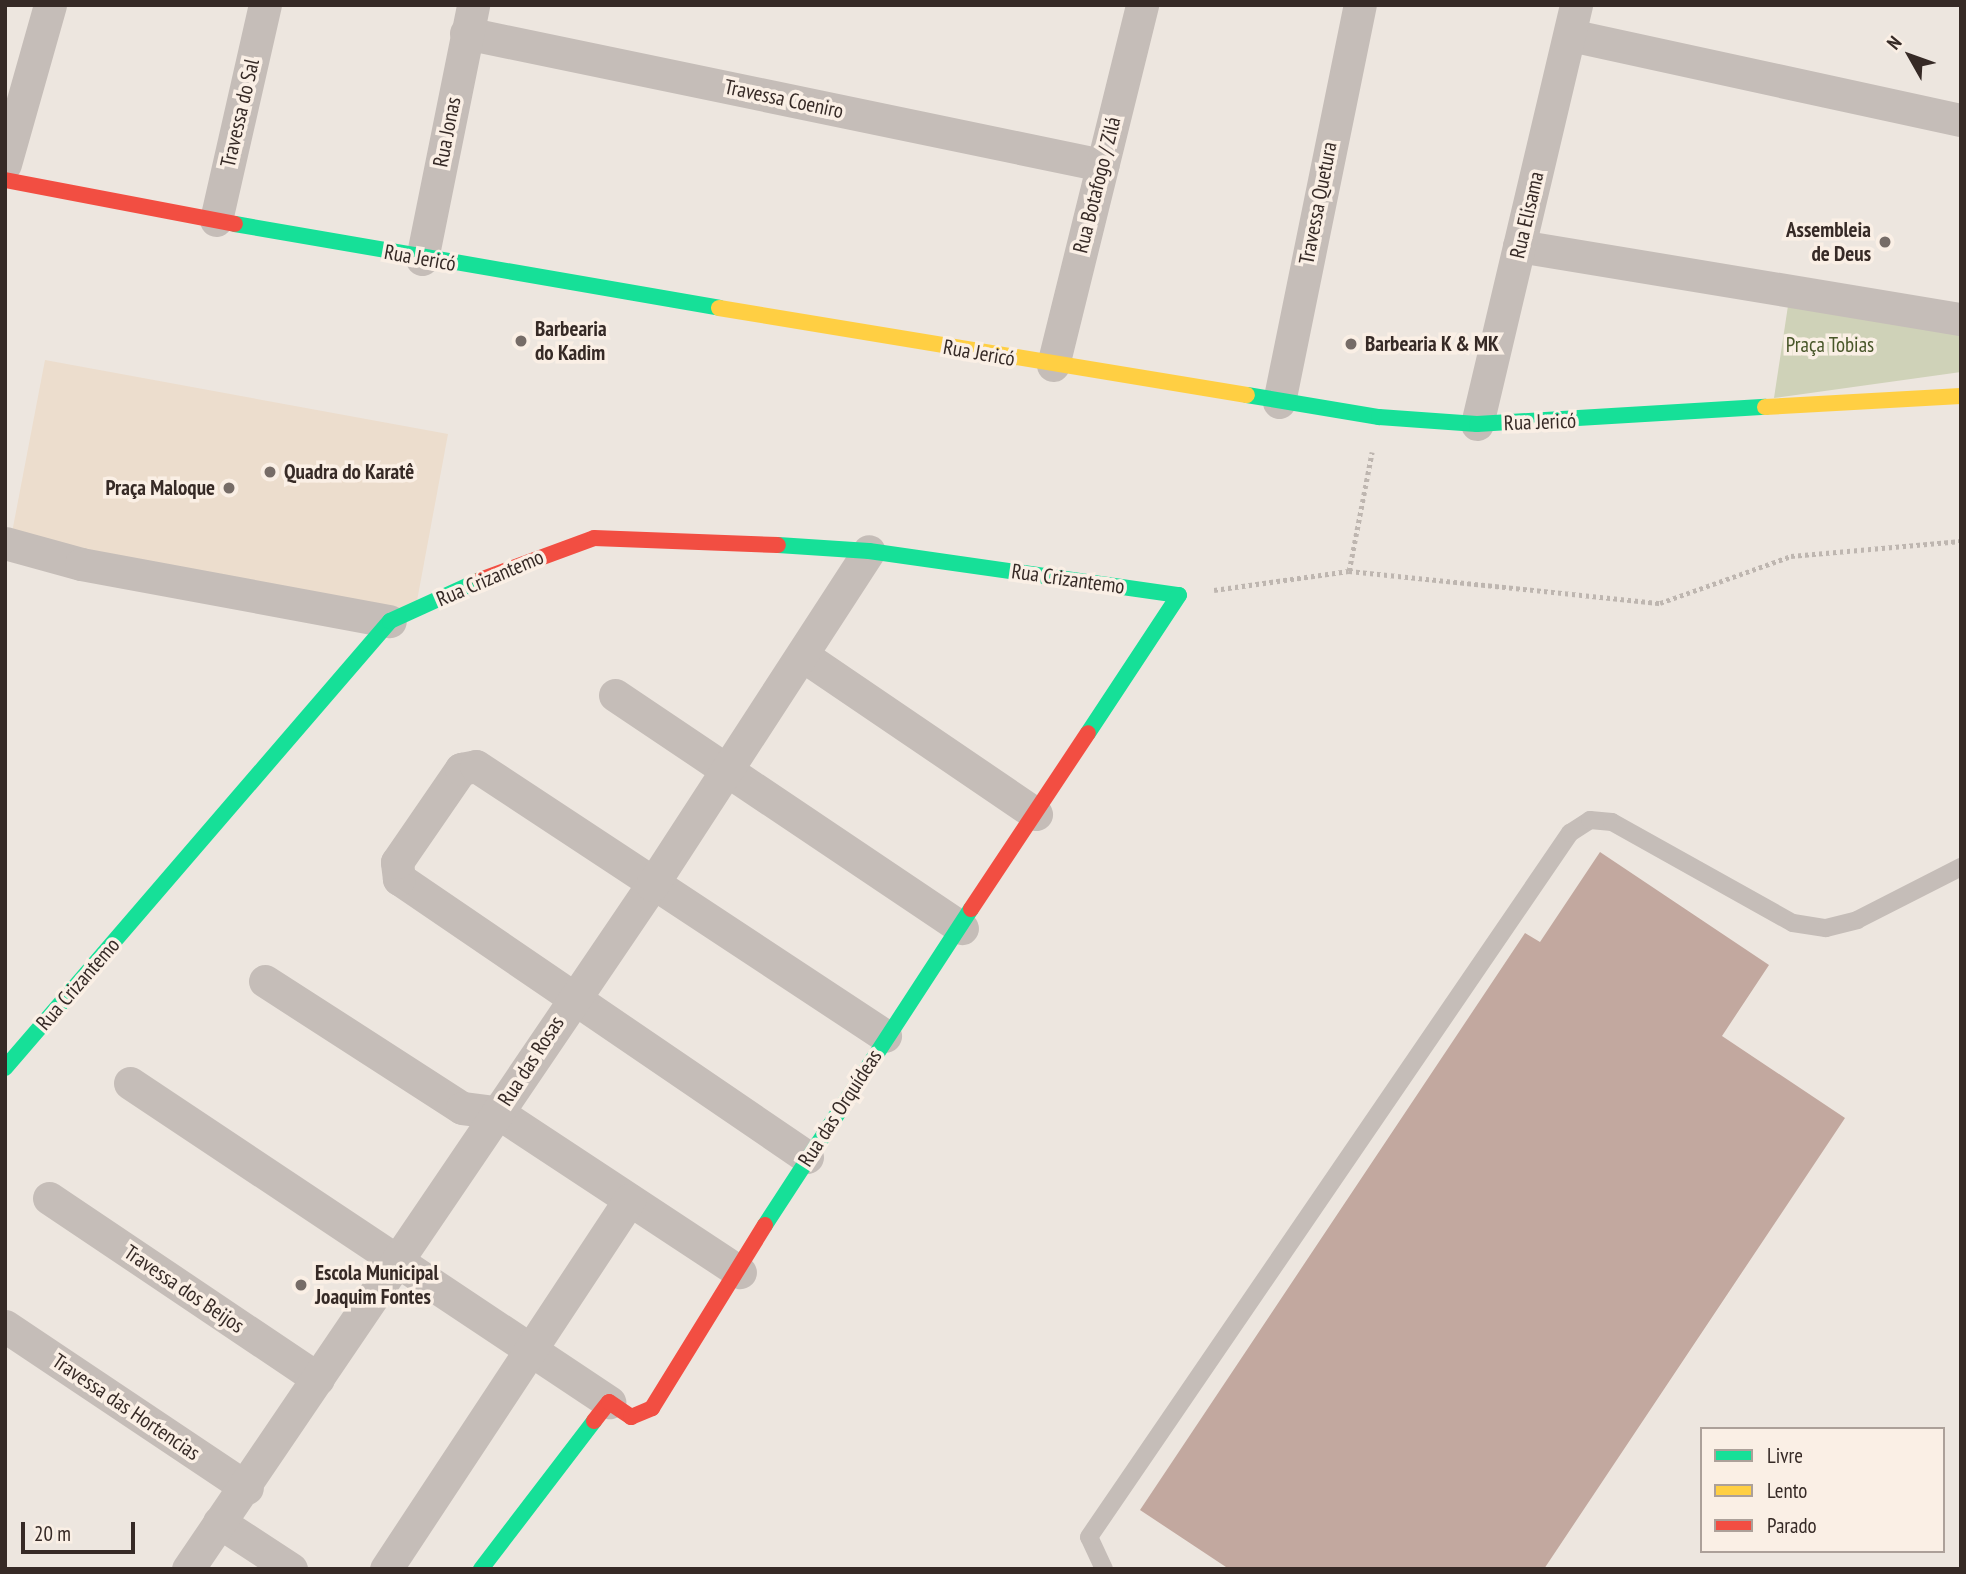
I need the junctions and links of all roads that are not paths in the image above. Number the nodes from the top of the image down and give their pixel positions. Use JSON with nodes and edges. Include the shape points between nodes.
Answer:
{"nodes":[{"id":1,"x":50,"y":5,"type":"edge"},
{"id":2,"x":265,"y":5,"type":"edge"},
{"id":3,"x":1142,"y":5,"type":"edge"},
{"id":4,"x":1360,"y":5,"type":"edge"},
{"id":5,"x":469,"y":19,"type":"edge"},
{"id":6,"x":1573,"y":20,"type":"edge"},
{"id":7,"x":1961,"y":120,"type":"edge"},
{"id":8,"x":5,"y":164,"type":"edge"},
{"id":9,"x":1102,"y":165,"type":"junction"},
{"id":10,"x":5,"y":180,"type":"edge"},
{"id":11,"x":216,"y":220,"type":"junction"},
{"id":12,"x":1519,"y":246,"type":"junction"},
{"id":13,"x":422,"y":259,"type":"junction"},
{"id":14,"x":1961,"y":319,"type":"edge"},
{"id":15,"x":1053,"y":365,"type":"junction"},
{"id":16,"x":1961,"y":396,"type":"edge"},
{"id":17,"x":1279,"y":402,"type":"junction"},
{"id":18,"x":1477,"y":424,"type":"junction"},
{"id":19,"x":5,"y":543,"type":"edge"},
{"id":20,"x":869,"y":551,"type":"junction"},
{"id":21,"x":1179,"y":595,"type":"joint"},
{"id":22,"x":390,"y":621,"type":"junction"},
{"id":23,"x":802,"y":655,"type":"junction"},
{"id":24,"x":615,"y":695,"type":"dead end"},
{"id":25,"x":727,"y":770,"type":"junction"},
{"id":26,"x":1036,"y":814,"type":"junction"},
{"id":27,"x":1961,"y":867,"type":"edge"},
{"id":28,"x":652,"y":885,"type":"junction"},
{"id":29,"x":962,"y":928,"type":"junction"},
{"id":30,"x":265,"y":981,"type":"dead end"},
{"id":31,"x":574,"y":997,"type":"junction"},
{"id":32,"x":886,"y":1036,"type":"junction"},
{"id":33,"x":5,"y":1068,"type":"edge"},
{"id":34,"x":130,"y":1083,"type":"dead end"},
{"id":35,"x":498,"y":1112,"type":"junction"},
{"id":36,"x":807,"y":1157,"type":"junction"},
{"id":37,"x":49,"y":1198,"type":"dead end"},
{"id":38,"x":629,"y":1200,"type":"junction"},
{"id":39,"x":400,"y":1259,"type":"junction"},
{"id":40,"x":740,"y":1272,"type":"junction"},
{"id":41,"x":5,"y":1326,"type":"edge"},
{"id":42,"x":530,"y":1349,"type":"junction"},
{"id":43,"x":318,"y":1379,"type":"junction"},
{"id":44,"x":609,"y":1402,"type":"junction"},
{"id":45,"x":247,"y":1488,"type":"junction"},
{"id":46,"x":219,"y":1522,"type":"junction"},
{"id":47,"x":188,"y":1569,"type":"edge"},
{"id":48,"x":290,"y":1569,"type":"edge"},
{"id":49,"x":386,"y":1569,"type":"edge"},
{"id":50,"x":481,"y":1569,"type":"edge"},
{"id":51,"x":1104,"y":1569,"type":"edge"}],
"edges":[{"from":1,"to":8,"type":"street"},
{"from":2,"to":11,"type":"street","name":"Travessa do Sal"},
{"from":3,"to":9,"type":"street","name":"Rua Botafogo / Zilá"},
{"from":4,"to":17,"type":"street","name":"Travessa Quetura"},
{"from":5,"to":9,"type":"street","name":"Travessa Coeniro"},
{"from":5,"to":13,"type":"street","name":"Rua Jonas"},
{"from":6,"to":7,"type":"street"},
{"from":6,"to":12,"type":"street","name":"Rua Elisama"},
{"from":9,"to":15,"type":"street","name":"Rua Botafogo / Zilá"},
{"from":10,"to":11,"type":"street","name":"Rua Jericó"},
{"from":11,"to":13,"type":"street","name":"Rua Jericó"},
{"from":12,"to":14,"type":"street"},
{"from":12,"to":18,"type":"street","name":"Rua Elisama"},
{"from":13,"to":15,"type":"street","name":"Rua Jericó"},
{"from":15,"to":17,"type":"street","name":"Rua Jericó"},
{"from":16,"to":18,"type":"street","name":"Rua Jericó"},
{"from":17,"to":18,"type":"street","name":"Rua Jericó","via":[[1378,417]]},
{"from":19,"to":22,"type":"street","via":[[82,564]]},
{"from":20,"to":21,"type":"street","name":"Rua Crizantemo"},
{"from":20,"to":22,"type":"street","name":"Rua Crizantemo","via":[[594,538],[530,558]]},
{"from":20,"to":23,"type":"street","name":"Rua das Rosas"},
{"from":21,"to":26,"type":"street","name":"Rua das Orquídeas"},
{"from":22,"to":33,"type":"street","name":"Rua Crizantemo"},
{"from":23,"to":25,"type":"street","name":"Rua das Rosas"},
{"from":23,"to":26,"type":"street"},
{"from":24,"to":25,"type":"street"},
{"from":25,"to":28,"type":"street","name":"Rua das Rosas"},
{"from":25,"to":29,"type":"street"},
{"from":26,"to":29,"type":"street","name":"Rua das Orquídeas"},
{"from":27,"to":51,"type":"lane","via":[[1857,920],[1826,928],[1793,923],[1612,822],[1590,820],[1570,833],[1088,1537]]},
{"from":28,"to":31,"type":"street","name":"Rua das Rosas"},
{"from":28,"to":31,"type":"street","via":[[476,765],[461,769],[395,874]]},
{"from":28,"to":32,"type":"street"},
{"from":29,"to":32,"type":"street","name":"Rua das Orquídeas"},
{"from":30,"to":35,"type":"street","via":[[462,1108]]},
{"from":31,"to":35,"type":"street","name":"Rua das Rosas"},
{"from":31,"to":36,"type":"street"},
{"from":32,"to":36,"type":"street","name":"Rua das Orquídeas"},
{"from":34,"to":39,"type":"street"},
{"from":35,"to":38,"type":"street"},
{"from":35,"to":39,"type":"street","name":"Rua das Rosas"},
{"from":36,"to":40,"type":"street","name":"Rua das Orquídeas"},
{"from":37,"to":43,"type":"street","name":"Travessa dos Beijos"},
{"from":38,"to":40,"type":"street"},
{"from":38,"to":42,"type":"street"},
{"from":39,"to":42,"type":"street"},
{"from":39,"to":43,"type":"street","name":"Rua das Rosas"},
{"from":40,"to":44,"type":"street","name":"Rua das Orquídeas","via":[[652,1408],[631,1417]]},
{"from":41,"to":45,"type":"street","name":"Travessa das Hortencias"},
{"from":42,"to":44,"type":"street"},
{"from":42,"to":49,"type":"street"},
{"from":43,"to":45,"type":"street","name":"Rua das Rosas"},
{"from":44,"to":50,"type":"street"},
{"from":45,"to":46,"type":"street","name":"Rua das Rosas"},
{"from":46,"to":47,"type":"street","name":"Rua das Rosas"},
{"from":46,"to":48,"type":"street"}]}
